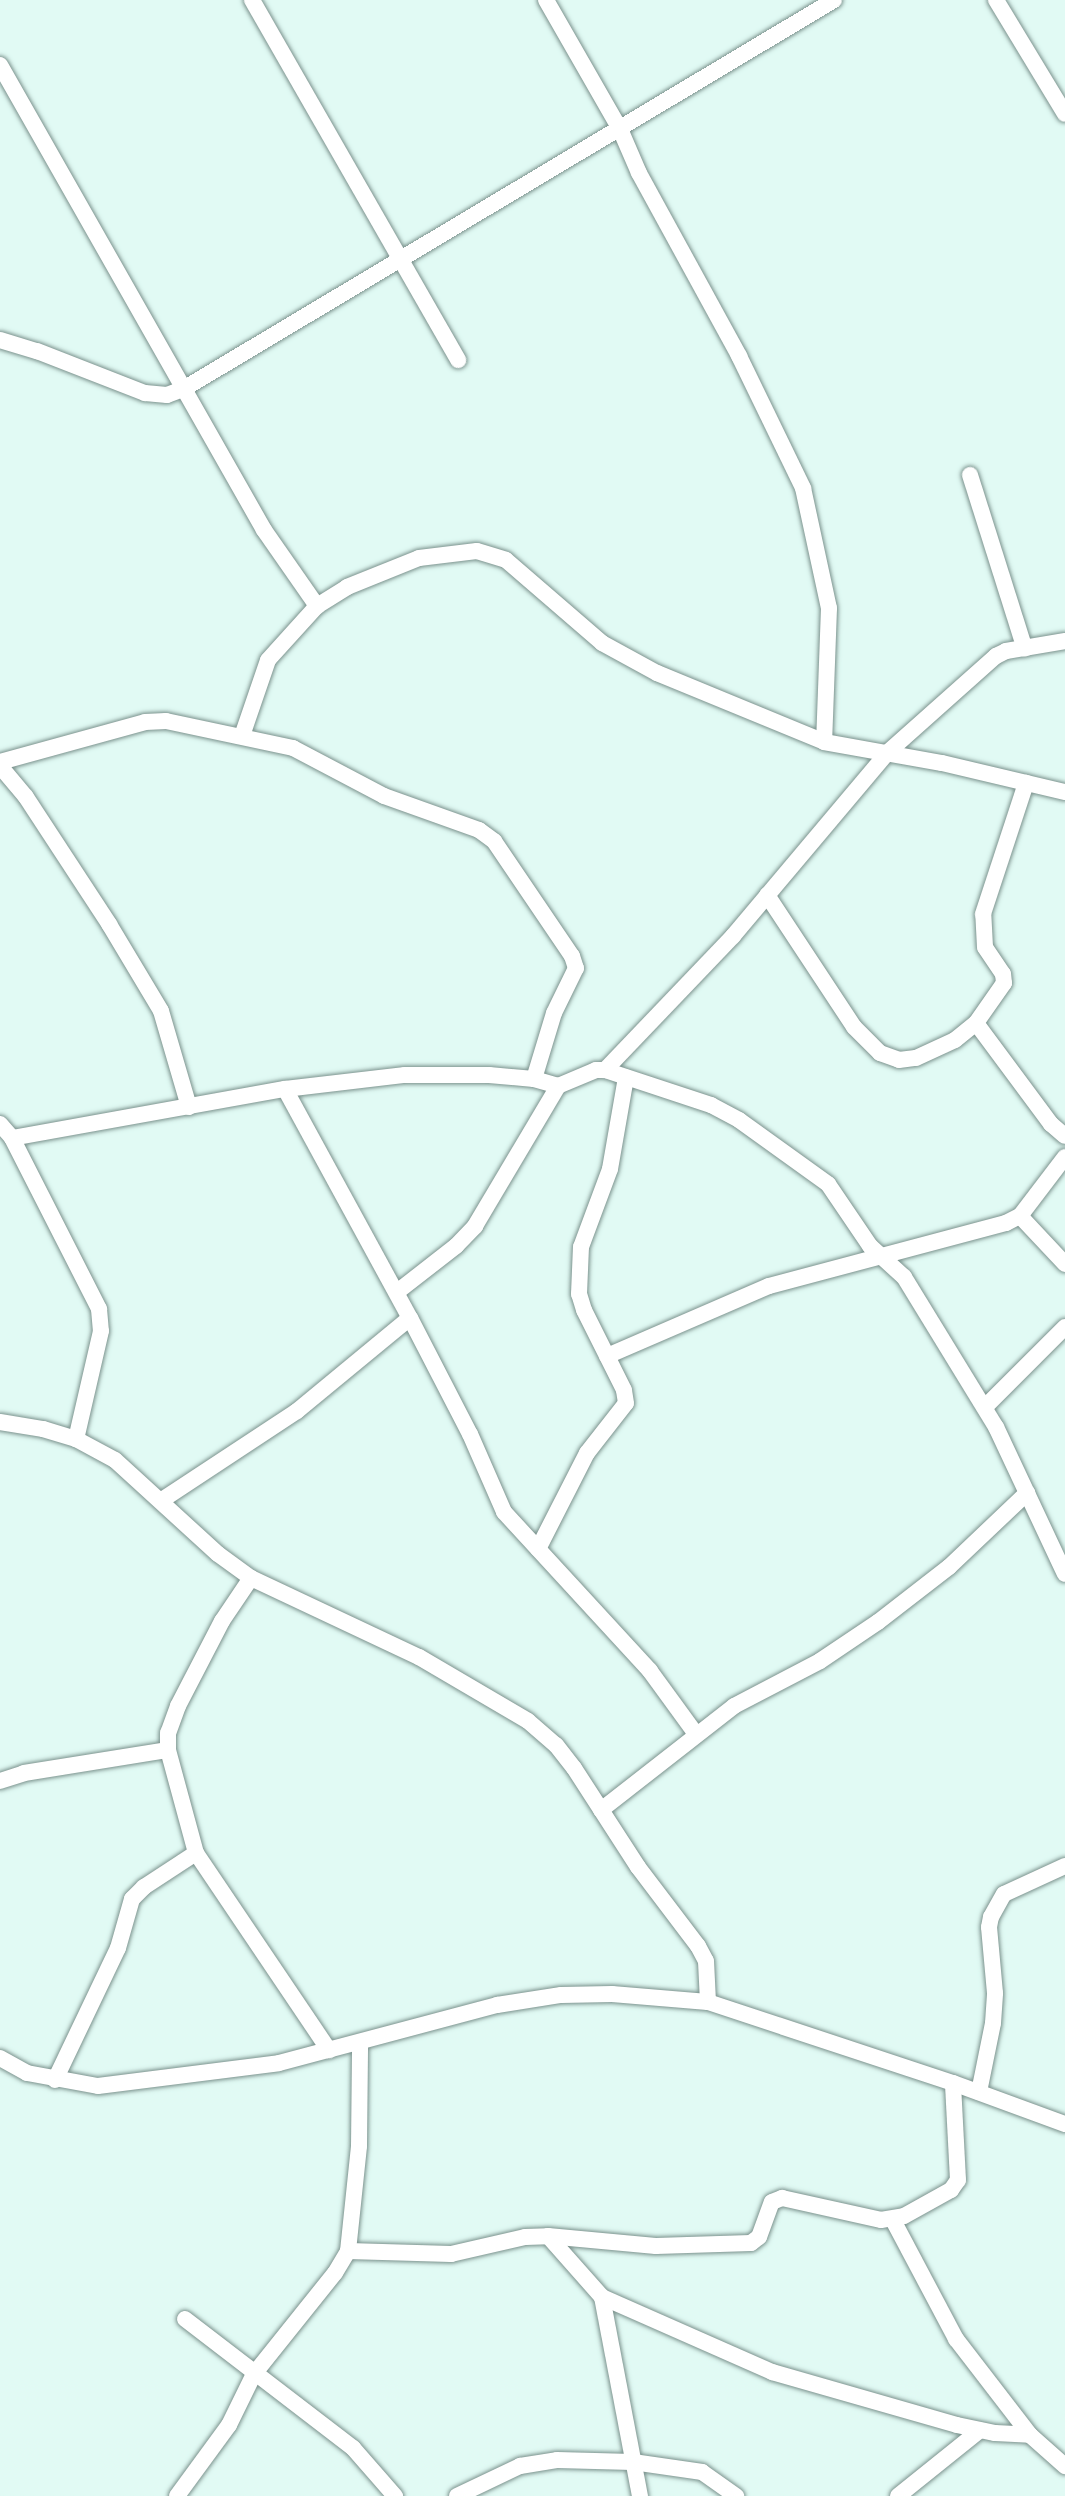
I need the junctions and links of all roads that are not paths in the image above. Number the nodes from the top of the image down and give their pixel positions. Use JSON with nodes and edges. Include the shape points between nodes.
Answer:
{"nodes":[{"id":1,"x":253,"y":0,"type":"edge"},
{"id":2,"x":546,"y":0,"type":"edge"},
{"id":3,"x":834,"y":0,"type":"edge"},
{"id":4,"x":996,"y":0,"type":"edge"},
{"id":5,"x":0,"y":65,"type":"edge"},
{"id":6,"x":1065,"y":114,"type":"edge"},
{"id":7,"x":620,"y":129,"type":"junction"},
{"id":8,"x":401,"y":260,"type":"junction"},
{"id":9,"x":0,"y":340,"type":"edge"},
{"id":10,"x":457,"y":360,"type":"dead end"},
{"id":11,"x":185,"y":388,"type":"junction"},
{"id":12,"x":971,"y":475,"type":"dead end"},
{"id":13,"x":317,"y":606,"type":"junction"},
{"id":14,"x":1065,"y":641,"type":"edge"},
{"id":15,"x":1025,"y":649,"type":"junction"},
{"id":16,"x":242,"y":736,"type":"junction"},
{"id":17,"x":824,"y":742,"type":"junction"},
{"id":18,"x":887,"y":753,"type":"junction"},
{"id":19,"x":0,"y":764,"type":"edge"},
{"id":20,"x":1026,"y":783,"type":"junction"},
{"id":21,"x":1065,"y":792,"type":"edge"},
{"id":22,"x":766,"y":895,"type":"junction"},
{"id":23,"x":976,"y":1023,"type":"junction"},
{"id":24,"x":605,"y":1070,"type":"junction"},
{"id":25,"x":626,"y":1077,"type":"junction"},
{"id":26,"x":534,"y":1079,"type":"junction"},
{"id":27,"x":558,"y":1086,"type":"junction"},
{"id":28,"x":285,"y":1089,"type":"junction"},
{"id":29,"x":189,"y":1107,"type":"junction"},
{"id":30,"x":3,"y":1129,"type":"edge"},
{"id":31,"x":1065,"y":1136,"type":"edge"},
{"id":32,"x":1065,"y":1157,"type":"edge"},
{"id":33,"x":1020,"y":1216,"type":"junction"},
{"id":34,"x":879,"y":1256,"type":"junction"},
{"id":35,"x":1065,"y":1264,"type":"edge"},
{"id":36,"x":397,"y":1292,"type":"junction"},
{"id":37,"x":410,"y":1318,"type":"junction"},
{"id":38,"x":1065,"y":1327,"type":"edge"},
{"id":39,"x":607,"y":1356,"type":"junction"},
{"id":40,"x":985,"y":1407,"type":"junction"},
{"id":41,"x":0,"y":1422,"type":"edge"},
{"id":42,"x":76,"y":1439,"type":"junction"},
{"id":43,"x":1027,"y":1493,"type":"junction"},
{"id":44,"x":162,"y":1500,"type":"junction"},
{"id":45,"x":538,"y":1549,"type":"junction"},
{"id":46,"x":1065,"y":1574,"type":"edge"},
{"id":47,"x":251,"y":1578,"type":"junction"},
{"id":48,"x":696,"y":1734,"type":"junction"},
{"id":49,"x":168,"y":1750,"type":"junction"},
{"id":50,"x":0,"y":1781,"type":"edge"},
{"id":51,"x":601,"y":1810,"type":"junction"},
{"id":52,"x":196,"y":1853,"type":"junction"},
{"id":53,"x":1065,"y":1866,"type":"edge"},
{"id":54,"x":708,"y":2002,"type":"junction"},
{"id":55,"x":360,"y":2043,"type":"junction"},
{"id":56,"x":329,"y":2050,"type":"junction"},
{"id":57,"x":0,"y":2057,"type":"edge"},
{"id":58,"x":55,"y":2080,"type":"junction"},
{"id":59,"x":953,"y":2083,"type":"junction"},
{"id":60,"x":979,"y":2092,"type":"junction"},
{"id":61,"x":1065,"y":2124,"type":"edge"},
{"id":62,"x":893,"y":2220,"type":"junction"},
{"id":63,"x":548,"y":2236,"type":"junction"},
{"id":64,"x":348,"y":2251,"type":"junction"},
{"id":65,"x":602,"y":2297,"type":"junction"},
{"id":66,"x":185,"y":2319,"type":"dead end"},
{"id":67,"x":254,"y":2374,"type":"junction"},
{"id":68,"x":980,"y":2430,"type":"junction"},
{"id":69,"x":1030,"y":2435,"type":"junction"},
{"id":70,"x":633,"y":2462,"type":"junction"},
{"id":71,"x":1065,"y":2466,"type":"edge"},
{"id":72,"x":177,"y":2496,"type":"edge"},
{"id":73,"x":395,"y":2496,"type":"edge"},
{"id":74,"x":457,"y":2496,"type":"edge"},
{"id":75,"x":640,"y":2496,"type":"edge"},
{"id":76,"x":736,"y":2496,"type":"edge"},
{"id":77,"x":898,"y":2496,"type":"edge"}],
"edges":[{"from":1,"to":8,"type":"street"},
{"from":2,"to":7,"type":"street"},
{"from":3,"to":7,"type":"street"},
{"from":4,"to":6,"type":"street"},
{"from":5,"to":11,"type":"street"},
{"from":7,"to":8,"type":"street"},
{"from":7,"to":17,"type":"street","via":[[803,488],[829,608]]},
{"from":8,"to":10,"type":"street"},
{"from":8,"to":11,"type":"street"},
{"from":9,"to":11,"type":"street","via":[[145,393],[167,394]]},
{"from":11,"to":13,"type":"street","via":[[264,530]]},
{"from":12,"to":15,"type":"street"},
{"from":13,"to":16,"type":"street","via":[[268,660]]},
{"from":13,"to":17,"type":"street","via":[[347,587],[419,558],[477,551],[506,560],[602,643],[657,673]]},
{"from":14,"to":15,"type":"street"},
{"from":15,"to":18,"type":"street","via":[[996,656]]},
{"from":16,"to":19,"type":"street","via":[[166,721],[145,722]]},
{"from":16,"to":26,"type":"street","via":[[293,748],[384,796],[479,830],[494,841],[576,968],[554,1013]]},
{"from":17,"to":18,"type":"street"},
{"from":18,"to":20,"type":"street"},
{"from":18,"to":22,"type":"street"},
{"from":19,"to":29,"type":"street","via":[[109,924],[160,1011]]},
{"from":20,"to":21,"type":"street"},
{"from":20,"to":23,"type":"street","via":[[984,914],[985,947],[1004,983]]},
{"from":22,"to":23,"type":"street","via":[[855,1027],[880,1053],[899,1060],[916,1058],[956,1040]]},
{"from":22,"to":24,"type":"street"},
{"from":23,"to":31,"type":"street","via":[[1051,1124]]},
{"from":24,"to":25,"type":"street"},
{"from":24,"to":27,"type":"street"},
{"from":25,"to":34,"type":"street","via":[[711,1105],[739,1121],[828,1184]]},
{"from":25,"to":39,"type":"street","via":[[610,1169],[581,1247],[579,1294]]},
{"from":26,"to":27,"type":"street"},
{"from":26,"to":28,"type":"street","via":[[405,1075]]},
{"from":27,"to":36,"type":"street","via":[[475,1226]]},
{"from":28,"to":29,"type":"street"},
{"from":28,"to":36,"type":"street"},
{"from":29,"to":30,"type":"street"},
{"from":30,"to":42,"type":"street","via":[[99,1309],[101,1331]]},
{"from":32,"to":33,"type":"street"},
{"from":33,"to":34,"type":"street"},
{"from":33,"to":35,"type":"street"},
{"from":34,"to":39,"type":"street","via":[[769,1286]]},
{"from":34,"to":40,"type":"street","via":[[904,1277]]},
{"from":36,"to":37,"type":"street"},
{"from":37,"to":44,"type":"street","via":[[297,1411]]},
{"from":37,"to":45,"type":"street","via":[[470,1434],[495,1498]]},
{"from":38,"to":40,"type":"street"},
{"from":39,"to":45,"type":"street","via":[[626,1403],[587,1453]]},
{"from":40,"to":43,"type":"street"},
{"from":41,"to":42,"type":"street"},
{"from":42,"to":44,"type":"street","via":[[116,1460]]},
{"from":43,"to":46,"type":"street"},
{"from":43,"to":48,"type":"street","via":[[949,1567],[841,1648],[734,1706]]},
{"from":44,"to":47,"type":"street","via":[[218,1554]]},
{"from":45,"to":48,"type":"street","via":[[650,1671]]},
{"from":47,"to":49,"type":"street","via":[[222,1621],[178,1706],[168,1733]]},
{"from":47,"to":51,"type":"street","via":[[419,1657],[528,1721],[556,1745]]},
{"from":48,"to":51,"type":"street"},
{"from":49,"to":50,"type":"street","via":[[24,1773]]},
{"from":49,"to":52,"type":"street"},
{"from":51,"to":54,"type":"street","via":[[698,1946],[706,1961]]},
{"from":52,"to":56,"type":"street"},
{"from":52,"to":58,"type":"street","via":[[132,1899],[118,1948]]},
{"from":53,"to":60,"type":"street","via":[[1004,1894],[990,1917],[995,1993]]},
{"from":54,"to":55,"type":"street","via":[[561,1995],[497,2005]]},
{"from":54,"to":59,"type":"street"},
{"from":55,"to":56,"type":"street"},
{"from":55,"to":64,"type":"street","via":[[359,2146]]},
{"from":56,"to":58,"type":"street","via":[[226,2072],[111,2085]]},
{"from":57,"to":58,"type":"street","via":[[26,2073]]},
{"from":59,"to":60,"type":"street"},
{"from":59,"to":62,"type":"street","via":[[958,2180],[951,2190]]},
{"from":60,"to":61,"type":"street"},
{"from":62,"to":63,"type":"street","via":[[782,2198],[772,2202],[759,2237],[751,2243],[656,2246]]},
{"from":62,"to":69,"type":"street","via":[[956,2339]]},
{"from":63,"to":64,"type":"street","via":[[524,2236],[451,2254]]},
{"from":63,"to":65,"type":"street"},
{"from":64,"to":67,"type":"street"},
{"from":65,"to":68,"type":"street","via":[[772,2372]]},
{"from":65,"to":70,"type":"street"},
{"from":66,"to":67,"type":"street"},
{"from":67,"to":72,"type":"street","via":[[229,2425]]},
{"from":67,"to":73,"type":"street","via":[[353,2448]]},
{"from":68,"to":69,"type":"street"},
{"from":68,"to":77,"type":"street"},
{"from":69,"to":71,"type":"street"},
{"from":70,"to":74,"type":"street","via":[[556,2459],[520,2466]]},
{"from":70,"to":75,"type":"street"},
{"from":70,"to":76,"type":"street","via":[[702,2472]]}]}
